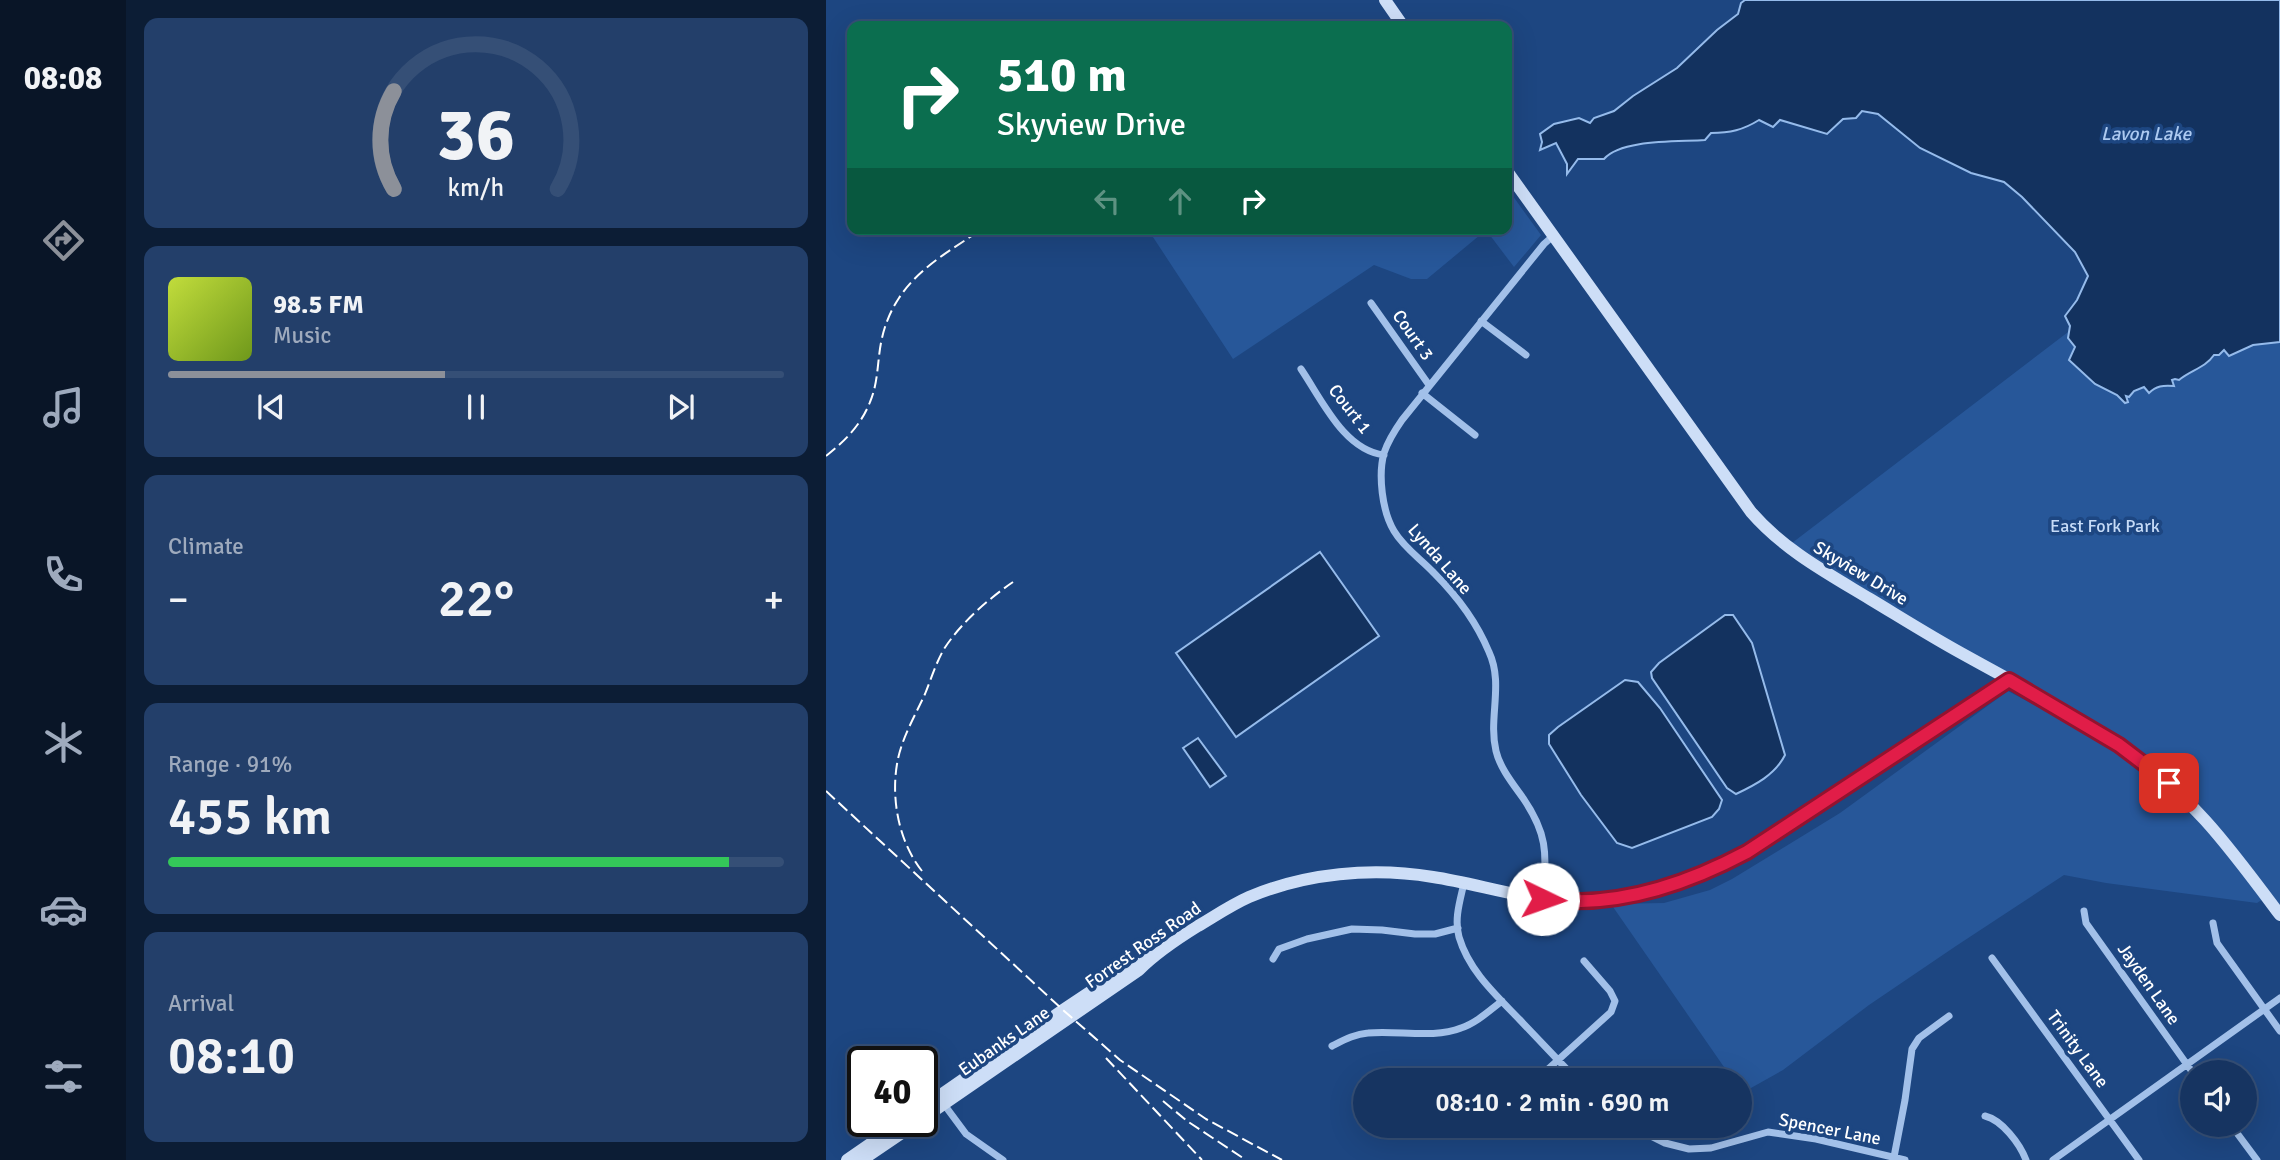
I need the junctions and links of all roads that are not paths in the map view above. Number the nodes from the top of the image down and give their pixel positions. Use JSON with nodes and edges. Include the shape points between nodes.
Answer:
{"nodes":[{"id":1,"x":1385,"y":0,"type":"edge"},
{"id":2,"x":1399,"y":21,"type":"edge"},
{"id":3,"x":1512,"y":178,"type":"edge"},
{"id":4,"x":1553,"y":236,"type":"junction"},
{"id":5,"x":1371,"y":303,"type":"dead end"},
{"id":6,"x":1482,"y":321,"type":"junction"},
{"id":7,"x":1526,"y":355,"type":"dead end"},
{"id":8,"x":1301,"y":369,"type":"dead end"},
{"id":9,"x":1429,"y":385,"type":"junction"},
{"id":10,"x":1422,"y":393,"type":"junction"},
{"id":11,"x":1475,"y":435,"type":"dead end"},
{"id":12,"x":1384,"y":455,"type":"junction"},
{"id":13,"x":2009,"y":680,"type":"junction"},
{"id":14,"x":1464,"y":883,"type":"junction"},
{"id":15,"x":1543,"y":899,"type":"junction"},
{"id":16,"x":2084,"y":911,"type":"dead end"},
{"id":17,"x":2280,"y":915,"type":"edge"},
{"id":18,"x":2213,"y":923,"type":"dead end"},
{"id":19,"x":1458,"y":928,"type":"junction"},
{"id":20,"x":1992,"y":958,"type":"dead end"},
{"id":21,"x":1273,"y":959,"type":"dead end"},
{"id":22,"x":1584,"y":961,"type":"dead end"},
{"id":23,"x":2280,"y":998,"type":"edge"},
{"id":24,"x":1502,"y":1001,"type":"junction"},
{"id":25,"x":2264,"y":1009,"type":"junction"},
{"id":26,"x":1067,"y":1013,"type":"joint"},
{"id":27,"x":1950,"y":1016,"type":"dead end"},
{"id":28,"x":2280,"y":1031,"type":"edge"},
{"id":29,"x":1332,"y":1046,"type":"dead end"},
{"id":30,"x":1558,"y":1060,"type":"junction"},
{"id":31,"x":2183,"y":1060,"type":"edge"},
{"id":32,"x":2194,"y":1060,"type":"edge"},
{"id":33,"x":1549,"y":1068,"type":"edge"},
{"id":34,"x":1566,"y":1068,"type":"edge"},
{"id":35,"x":2180,"y":1070,"type":"edge"},
{"id":36,"x":941,"y":1100,"type":"junction"},
{"id":37,"x":938,"y":1101,"type":"edge"},
{"id":38,"x":938,"y":1103,"type":"edge"},
{"id":39,"x":1984,"y":1116,"type":"dead end"},
{"id":40,"x":2110,"y":1119,"type":"junction"},
{"id":41,"x":1752,"y":1136,"type":"edge"},
{"id":42,"x":881,"y":1137,"type":"edge"},
{"id":43,"x":895,"y":1137,"type":"edge"},
{"id":44,"x":2240,"y":1137,"type":"edge"},
{"id":45,"x":1655,"y":1138,"type":"edge"},
{"id":46,"x":1747,"y":1138,"type":"edge"},
{"id":47,"x":1894,"y":1157,"type":"junction"},
{"id":48,"x":848,"y":1160,"type":"edge"},
{"id":49,"x":862,"y":1160,"type":"edge"},
{"id":50,"x":1003,"y":1160,"type":"edge"},
{"id":51,"x":1905,"y":1160,"type":"edge"},
{"id":52,"x":2026,"y":1160,"type":"edge"},
{"id":53,"x":2053,"y":1160,"type":"edge"},
{"id":54,"x":2139,"y":1160,"type":"edge"},
{"id":55,"x":2257,"y":1160,"type":"edge"}],
"edges":[{"from":1,"to":2,"type":"street"},
{"from":3,"to":4,"type":"street","name":"Skyview Drive"},
{"from":4,"to":6,"type":"street","name":"Lynda Lane"},
{"from":4,"to":13,"type":"street","name":"Skyview Drive","via":[[1764,527],[1826,573]]},
{"from":5,"to":9,"type":"street","name":"Court 3"},
{"from":6,"to":7,"type":"street"},
{"from":6,"to":9,"type":"street","name":"Lynda Lane"},
{"from":8,"to":12,"type":"street","name":"Court 1","via":[[1351,441]]},
{"from":9,"to":10,"type":"street","name":"Lynda Lane"},
{"from":10,"to":11,"type":"street"},
{"from":10,"to":12,"type":"street","name":"Lynda Lane","via":[[1396,428]]},
{"from":12,"to":15,"type":"street","name":"Lynda Lane","via":[[1385,506],[1395,532],[1451,592],[1493,662],[1497,754],[1541,830],[1546,856]]},
{"from":13,"to":15,"type":"street","name":"Forrest Ross Road","via":[[1714,870],[1639,894],[1576,901]]},
{"from":13,"to":17,"type":"street","name":"Skyview Drive","via":[[2119,745],[2169,783],[2218,833]]},
{"from":14,"to":15,"type":"street","name":"Forrest Ross Road"},
{"from":14,"to":19,"type":"street"},
{"from":14,"to":26,"type":"street","name":"Forrest Ross Road","via":[[1372,872],[1299,881],[1242,901]]},
{"from":16,"to":31,"type":"street","name":"Jayden Lane","via":[[2086,923]]},
{"from":18,"to":25,"type":"street","via":[[2217,943]]},
{"from":19,"to":21,"type":"street","via":[[1435,934],[1352,929],[1279,949]]},
{"from":19,"to":24,"type":"street","via":[[1470,964]]},
{"from":20,"to":40,"type":"street","name":"Trinity Lane"},
{"from":22,"to":30,"type":"street","via":[[1615,1001],[1611,1012]]},
{"from":23,"to":25,"type":"street"},
{"from":24,"to":29,"type":"street","via":[[1460,1029],[1368,1033]]},
{"from":24,"to":30,"type":"street"},
{"from":25,"to":28,"type":"street"},
{"from":25,"to":32,"type":"street"},
{"from":26,"to":36,"type":"street","name":"Eubanks Lane"},
{"from":27,"to":47,"type":"street","via":[[1919,1038],[1912,1049]]},
{"from":30,"to":33,"type":"street"},
{"from":30,"to":34,"type":"street"},
{"from":35,"to":40,"type":"street"},
{"from":36,"to":37,"type":"street","name":"Eubanks Lane"},
{"from":36,"to":38,"type":"street","name":"Eubanks Lane"},
{"from":36,"to":50,"type":"street","via":[[966,1134]]},
{"from":39,"to":52,"type":"street","via":[[1994,1118]]},
{"from":40,"to":53,"type":"street"},
{"from":40,"to":54,"type":"street","name":"Trinity Lane"},
{"from":41,"to":47,"type":"street","name":"Spencer Lane","via":[[1768,1132]]},
{"from":42,"to":48,"type":"street"},
{"from":43,"to":49,"type":"street","name":"Eubanks Lane"},
{"from":44,"to":55,"type":"street"},
{"from":45,"to":46,"type":"street","name":"Spencer Lane","via":[[1689,1149]]},
{"from":47,"to":51,"type":"street","name":"Spencer Lane"}]}
